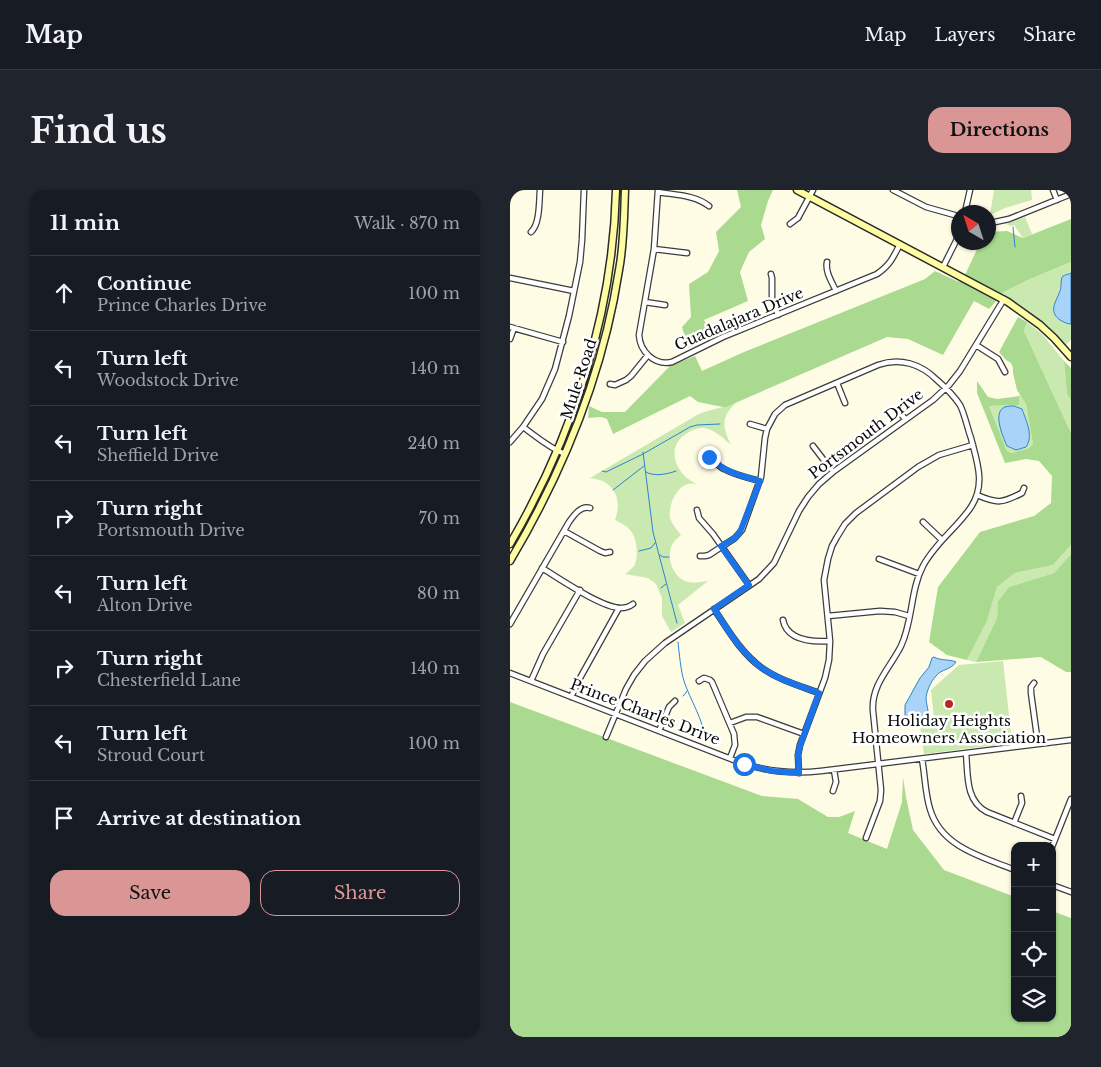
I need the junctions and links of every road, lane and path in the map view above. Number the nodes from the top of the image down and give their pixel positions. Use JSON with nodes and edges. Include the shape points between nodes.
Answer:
{"nodes":[{"id":1,"x":540,"y":190,"type":"edge"},
{"id":2,"x":584,"y":190,"type":"edge"},
{"id":3,"x":616,"y":190,"type":"edge"},
{"id":4,"x":625,"y":190,"type":"edge"},
{"id":5,"x":797,"y":190,"type":"edge"},
{"id":6,"x":893,"y":190,"type":"edge"},
{"id":7,"x":970,"y":190,"type":"edge"},
{"id":8,"x":1053,"y":190,"type":"edge"},
{"id":9,"x":658,"y":191,"type":"edge"},
{"id":10,"x":811,"y":193,"type":"edge"},
{"id":11,"x":1071,"y":194,"type":"edge"},
{"id":12,"x":1057,"y":200,"type":"junction"},
{"id":13,"x":967,"y":205,"type":"edge"},
{"id":14,"x":709,"y":206,"type":"dead end"},
{"id":15,"x":951,"y":214,"type":"edge"},
{"id":16,"x":996,"y":221,"type":"edge"},
{"id":17,"x":790,"y":224,"type":"dead end"},
{"id":18,"x":531,"y":232,"type":"dead end"},
{"id":19,"x":900,"y":244,"type":"junction"},
{"id":20,"x":654,"y":249,"type":"junction"},
{"id":21,"x":952,"y":250,"type":"edge"},
{"id":22,"x":687,"y":253,"type":"dead end"},
{"id":23,"x":827,"y":262,"type":"dead end"},
{"id":24,"x":943,"y":267,"type":"junction"},
{"id":25,"x":771,"y":274,"type":"dead end"},
{"id":26,"x":510,"y":278,"type":"edge"},
{"id":27,"x":574,"y":291,"type":"junction"},
{"id":28,"x":836,"y":291,"type":"junction"},
{"id":29,"x":1004,"y":300,"type":"junction"},
{"id":30,"x":645,"y":302,"type":"junction"},
{"id":31,"x":665,"y":305,"type":"dead end"},
{"id":32,"x":778,"y":314,"type":"junction"},
{"id":33,"x":512,"y":327,"type":"edge"},
{"id":34,"x":510,"y":339,"type":"edge"},
{"id":35,"x":563,"y":342,"type":"junction"},
{"id":36,"x":976,"y":345,"type":"junction"},
{"id":37,"x":648,"y":355,"type":"junction"},
{"id":38,"x":1071,"y":357,"type":"edge"},
{"id":39,"x":1004,"y":372,"type":"dead end"},
{"id":40,"x":837,"y":382,"type":"junction"},
{"id":41,"x":610,"y":384,"type":"dead end"},
{"id":42,"x":946,"y":389,"type":"junction"},
{"id":43,"x":845,"y":403,"type":"dead end"},
{"id":44,"x":898,"y":410,"type":"dead end"},
{"id":45,"x":905,"y":420,"type":"junction"},
{"id":46,"x":750,"y":424,"type":"dead end"},
{"id":47,"x":523,"y":427,"type":"junction"},
{"id":48,"x":767,"y":429,"type":"junction"},
{"id":49,"x":510,"y":442,"type":"edge"},
{"id":50,"x":973,"y":445,"type":"junction"},
{"id":51,"x":813,"y":446,"type":"dead end"},
{"id":52,"x":557,"y":451,"type":"junction"},
{"id":53,"x":565,"y":454,"type":"junction"},
{"id":54,"x":703,"y":456,"type":"dead end"},
{"id":55,"x":833,"y":472,"type":"junction"},
{"id":56,"x":760,"y":481,"type":"junction"},
{"id":57,"x":1024,"y":488,"type":"dead end"},
{"id":58,"x":977,"y":495,"type":"junction"},
{"id":59,"x":590,"y":508,"type":"dead end"},
{"id":60,"x":697,"y":510,"type":"dead end"},
{"id":61,"x":923,"y":522,"type":"dead end"},
{"id":62,"x":564,"y":531,"type":"junction"},
{"id":63,"x":942,"y":540,"type":"junction"},
{"id":64,"x":510,"y":544,"type":"edge"},
{"id":65,"x":721,"y":546,"type":"junction"},
{"id":66,"x":610,"y":552,"type":"dead end"},
{"id":67,"x":700,"y":556,"type":"dead end"},
{"id":68,"x":879,"y":559,"type":"dead end"},
{"id":69,"x":510,"y":561,"type":"edge"},
{"id":70,"x":542,"y":568,"type":"junction"},
{"id":71,"x":919,"y":574,"type":"junction"},
{"id":72,"x":749,"y":585,"type":"junction"},
{"id":73,"x":580,"y":590,"type":"junction"},
{"id":74,"x":633,"y":604,"type":"dead end"},
{"id":75,"x":619,"y":608,"type":"junction"},
{"id":76,"x":714,"y":609,"type":"junction"},
{"id":77,"x":828,"y":616,"type":"junction"},
{"id":78,"x":909,"y":616,"type":"junction"},
{"id":79,"x":783,"y":620,"type":"dead end"},
{"id":80,"x":510,"y":624,"type":"edge"},
{"id":81,"x":830,"y":641,"type":"junction"},
{"id":82,"x":510,"y":673,"type":"edge"},
{"id":83,"x":531,"y":681,"type":"junction"},
{"id":84,"x":699,"y":681,"type":"dead end"},
{"id":85,"x":1034,"y":682,"type":"dead end"},
{"id":86,"x":819,"y":693,"type":"junction"},
{"id":87,"x":571,"y":697,"type":"junction"},
{"id":88,"x":675,"y":701,"type":"dead end"},
{"id":89,"x":615,"y":714,"type":"junction"},
{"id":90,"x":730,"y":722,"type":"junction"},
{"id":91,"x":659,"y":731,"type":"junction"},
{"id":92,"x":804,"y":734,"type":"junction"},
{"id":93,"x":606,"y":737,"type":"dead end"},
{"id":94,"x":1071,"y":740,"type":"edge"},
{"id":95,"x":1038,"y":744,"type":"junction"},
{"id":96,"x":966,"y":753,"type":"junction"},
{"id":97,"x":730,"y":758,"type":"junction"},
{"id":98,"x":922,"y":758,"type":"junction"},
{"id":99,"x":879,"y":764,"type":"junction"},
{"id":100,"x":834,"y":770,"type":"junction"},
{"id":101,"x":799,"y":773,"type":"junction"},
{"id":102,"x":832,"y":791,"type":"dead end"},
{"id":103,"x":1021,"y":796,"type":"dead end"},
{"id":104,"x":1071,"y":799,"type":"edge"},
{"id":105,"x":1014,"y":823,"type":"junction"},
{"id":106,"x":866,"y":838,"type":"dead end"},
{"id":107,"x":1055,"y":838,"type":"junction"},
{"id":108,"x":1054,"y":842,"type":"edge"},
{"id":109,"x":1011,"y":868,"type":"edge"},
{"id":110,"x":1056,"y":886,"type":"edge"},
{"id":111,"x":1071,"y":892,"type":"edge"}],
"edges":[{"from":1,"to":18,"type":"street","via":[[537,224]]},
{"from":2,"to":27,"type":"street","via":[[580,262]]},
{"from":3,"to":52,"type":"main road","name":"Mule Road","via":[[610,269],[600,320],[580,392]]},
{"from":4,"to":53,"type":"main road","name":"Mule Road","via":[[620,268],[614,300],[591,388]]},
{"from":5,"to":10,"type":"main road"},
{"from":6,"to":15,"type":"street","via":[[930,209]]},
{"from":7,"to":13,"type":"street"},
{"from":8,"to":12,"type":"street"},
{"from":9,"to":14,"type":"street","via":[[689,196]]},
{"from":9,"to":20,"type":"street"},
{"from":10,"to":17,"type":"street","via":[[798,218]]},
{"from":10,"to":19,"type":"main road"},
{"from":11,"to":12,"type":"street"},
{"from":12,"to":16,"type":"street"},
{"from":19,"to":24,"type":"main road"},
{"from":19,"to":28,"type":"street","name":"Guadalajara Drive","via":[[886,268]]},
{"from":20,"to":22,"type":"street"},
{"from":20,"to":30,"type":"street"},
{"from":21,"to":24,"type":"street"},
{"from":23,"to":28,"type":"street","via":[[828,274]]},
{"from":24,"to":29,"type":"main road"},
{"from":25,"to":32,"type":"street","via":[[772,298]]},
{"from":26,"to":27,"type":"street"},
{"from":27,"to":35,"type":"street"},
{"from":28,"to":32,"type":"street","name":"Guadalajara Drive"},
{"from":29,"to":36,"type":"street","name":"Portsmouth Drive"},
{"from":29,"to":38,"type":"main road","via":[[1040,325]]},
{"from":30,"to":31,"type":"street"},
{"from":30,"to":37,"type":"street","via":[[639,335],[642,349]]},
{"from":32,"to":37,"type":"street","name":"Guadalajara Drive","via":[[672,362],[660,362]]},
{"from":33,"to":34,"type":"street"},
{"from":33,"to":35,"type":"street"},
{"from":35,"to":47,"type":"street","via":[[542,399]]},
{"from":36,"to":39,"type":"street","via":[[998,359]]},
{"from":36,"to":42,"type":"street","name":"Portsmouth Drive"},
{"from":37,"to":41,"type":"street","via":[[626,380]]},
{"from":40,"to":42,"type":"street","via":[[882,364],[900,361],[924,369]]},
{"from":40,"to":43,"type":"street"},
{"from":40,"to":48,"type":"street","via":[[785,405],[775,414]]},
{"from":42,"to":45,"type":"street","name":"Portsmouth Drive"},
{"from":42,"to":50,"type":"street","via":[[960,406]]},
{"from":44,"to":45,"type":"street"},
{"from":45,"to":55,"type":"street","name":"Portsmouth Drive"},
{"from":46,"to":48,"type":"street"},
{"from":47,"to":49,"type":"street"},
{"from":47,"to":52,"type":"street"},
{"from":48,"to":56,"type":"street"},
{"from":50,"to":58,"type":"street","via":[[980,474]]},
{"from":50,"to":77,"type":"street","via":[[925,463],[861,508],[845,524],[826,565],[824,587]]},
{"from":51,"to":55,"type":"street"},
{"from":52,"to":53,"type":"street"},
{"from":52,"to":64,"type":"main road","name":"Mule Road"},
{"from":53,"to":69,"type":"main road","name":"Mule Road","via":[[534,520]]},
{"from":54,"to":56,"type":"street","via":[[730,472]]},
{"from":55,"to":72,"type":"street","name":"Portsmouth Drive","via":[[808,497],[774,563]]},
{"from":56,"to":65,"type":"street","via":[[740,532]]},
{"from":57,"to":58,"type":"street","via":[[1022,493],[1001,502]]},
{"from":58,"to":63,"type":"street","via":[[968,511]]},
{"from":59,"to":62,"type":"street","via":[[578,512]]},
{"from":60,"to":65,"type":"street","via":[[699,518]]},
{"from":61,"to":63,"type":"street"},
{"from":62,"to":66,"type":"street","via":[[600,551]]},
{"from":62,"to":70,"type":"street"},
{"from":63,"to":71,"type":"street"},
{"from":65,"to":67,"type":"street","via":[[707,556]]},
{"from":65,"to":72,"type":"street"},
{"from":68,"to":71,"type":"street"},
{"from":70,"to":73,"type":"street"},
{"from":70,"to":80,"type":"street"},
{"from":71,"to":78,"type":"street"},
{"from":72,"to":76,"type":"street","name":"Portsmouth Drive"},
{"from":73,"to":75,"type":"street","via":[[600,602]]},
{"from":73,"to":83,"type":"street"},
{"from":74,"to":75,"type":"street"},
{"from":75,"to":87,"type":"street"},
{"from":76,"to":86,"type":"street","via":[[742,649],[757,664],[782,679]]},
{"from":76,"to":89,"type":"street","name":"Portsmouth Drive","via":[[645,661]]},
{"from":77,"to":78,"type":"street","via":[[880,611]]},
{"from":77,"to":81,"type":"street"},
{"from":78,"to":99,"type":"street","via":[[902,643],[874,696]]},
{"from":79,"to":81,"type":"street","via":[[795,636],[816,642]]},
{"from":81,"to":86,"type":"street","via":[[828,665]]},
{"from":82,"to":83,"type":"street","name":"Prince Charles Drive"},
{"from":83,"to":87,"type":"street","name":"Prince Charles Drive"},
{"from":84,"to":90,"type":"street","via":[[704,678],[712,682]]},
{"from":85,"to":95,"type":"street","via":[[1031,692]]},
{"from":86,"to":92,"type":"street"},
{"from":87,"to":89,"type":"street","name":"Prince Charles Drive"},
{"from":88,"to":91,"type":"street"},
{"from":89,"to":91,"type":"street","name":"Prince Charles Drive"},
{"from":89,"to":93,"type":"street","name":"Portsmouth Drive"},
{"from":90,"to":92,"type":"street","via":[[757,717]]},
{"from":90,"to":97,"type":"street","via":[[735,740]]},
{"from":91,"to":97,"type":"street","name":"Prince Charles Drive"},
{"from":92,"to":101,"type":"street","via":[[799,750]]},
{"from":94,"to":95,"type":"street","name":"Prince Charles Drive"},
{"from":95,"to":96,"type":"street","name":"Prince Charles Drive"},
{"from":96,"to":98,"type":"street","name":"Prince Charles Drive"},
{"from":96,"to":105,"type":"street","via":[[974,802],[984,811]]},
{"from":97,"to":101,"type":"street","name":"Prince Charles Drive","via":[[765,770]]},
{"from":98,"to":99,"type":"street","name":"Prince Charles Drive"},
{"from":98,"to":109,"type":"street","via":[[930,809],[941,830],[963,849]]},
{"from":99,"to":100,"type":"street","name":"Prince Charles Drive"},
{"from":99,"to":106,"type":"street","via":[[880,798]]},
{"from":100,"to":101,"type":"street","name":"Prince Charles Drive"},
{"from":100,"to":102,"type":"street","via":[[836,782]]},
{"from":103,"to":105,"type":"street","via":[[1022,803]]},
{"from":104,"to":107,"type":"street"},
{"from":105,"to":107,"type":"street"},
{"from":107,"to":108,"type":"street"},
{"from":110,"to":111,"type":"street"}]}
